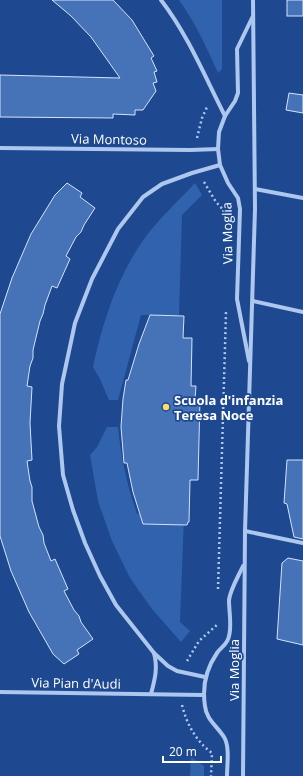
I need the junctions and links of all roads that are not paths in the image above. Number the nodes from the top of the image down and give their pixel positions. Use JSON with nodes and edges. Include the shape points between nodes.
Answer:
{"nodes":[{"id":1,"x":161,"y":0,"type":"edge"},
{"id":2,"x":253,"y":0,"type":"edge"},
{"id":3,"x":254,"y":15,"type":"junction"},
{"id":4,"x":225,"y":116,"type":"junction"},
{"id":5,"x":0,"y":148,"type":"edge"},
{"id":6,"x":218,"y":149,"type":"junction"},
{"id":7,"x":220,"y":165,"type":"junction"},
{"id":8,"x":255,"y":189,"type":"junction"},
{"id":9,"x":303,"y":198,"type":"edge"},
{"id":10,"x":253,"y":301,"type":"junction"},
{"id":11,"x":303,"y":312,"type":"edge"},
{"id":12,"x":251,"y":367,"type":"junction"},
{"id":13,"x":245,"y":530,"type":"junction"},
{"id":14,"x":303,"y":543,"type":"edge"},
{"id":15,"x":244,"y":564,"type":"junction"},
{"id":16,"x":154,"y":653,"type":"junction"},
{"id":17,"x":205,"y":677,"type":"junction"},
{"id":18,"x":0,"y":692,"type":"edge"},
{"id":19,"x":151,"y":694,"type":"junction"},
{"id":20,"x":203,"y":694,"type":"junction"},
{"id":21,"x":227,"y":776,"type":"edge"},
{"id":22,"x":243,"y":776,"type":"edge"}],
"edges":[{"from":1,"to":4,"type":"street","via":[[188,42]]},
{"from":2,"to":3,"type":"street","name":"Via Moglia"},
{"from":3,"to":4,"type":"street","name":"Via Moglia","via":[[237,49],[238,93],[236,101]]},
{"from":3,"to":8,"type":"street","name":"Via Moglia"},
{"from":4,"to":6,"type":"street","name":"Via Moglia","via":[[219,132]]},
{"from":5,"to":6,"type":"street","name":"Via Montoso"},
{"from":6,"to":7,"type":"street","name":"Via Moglia"},
{"from":7,"to":12,"type":"street","name":"Via Moglia","via":[[238,198],[240,209],[237,299]]},
{"from":7,"to":16,"type":"street","via":[[162,184],[143,197],[118,229],[92,279],[75,323],[62,384],[59,426],[63,475],[84,543],[116,605]]},
{"from":8,"to":9,"type":"street"},
{"from":8,"to":10,"type":"street","name":"Via Moglia"},
{"from":10,"to":11,"type":"street"},
{"from":10,"to":12,"type":"street","name":"Via Moglia"},
{"from":12,"to":13,"type":"street","name":"Via Moglia"},
{"from":13,"to":14,"type":"street"},
{"from":13,"to":15,"type":"street","name":"Via Moglia"},
{"from":15,"to":17,"type":"street","name":"Via Moglia","via":[[230,598],[227,643],[217,652]]},
{"from":15,"to":22,"type":"street","name":"Via Moglia"},
{"from":16,"to":17,"type":"street","via":[[168,666]]},
{"from":16,"to":19,"type":"street","via":[[157,665]]},
{"from":17,"to":20,"type":"street","name":"Via Moglia"},
{"from":18,"to":19,"type":"street","name":"Via Pian d'Audi"},
{"from":19,"to":20,"type":"street","name":"Via Pian d'Audi"},
{"from":20,"to":21,"type":"street","name":"Via Moglia","via":[[205,708],[227,745]]}]}
